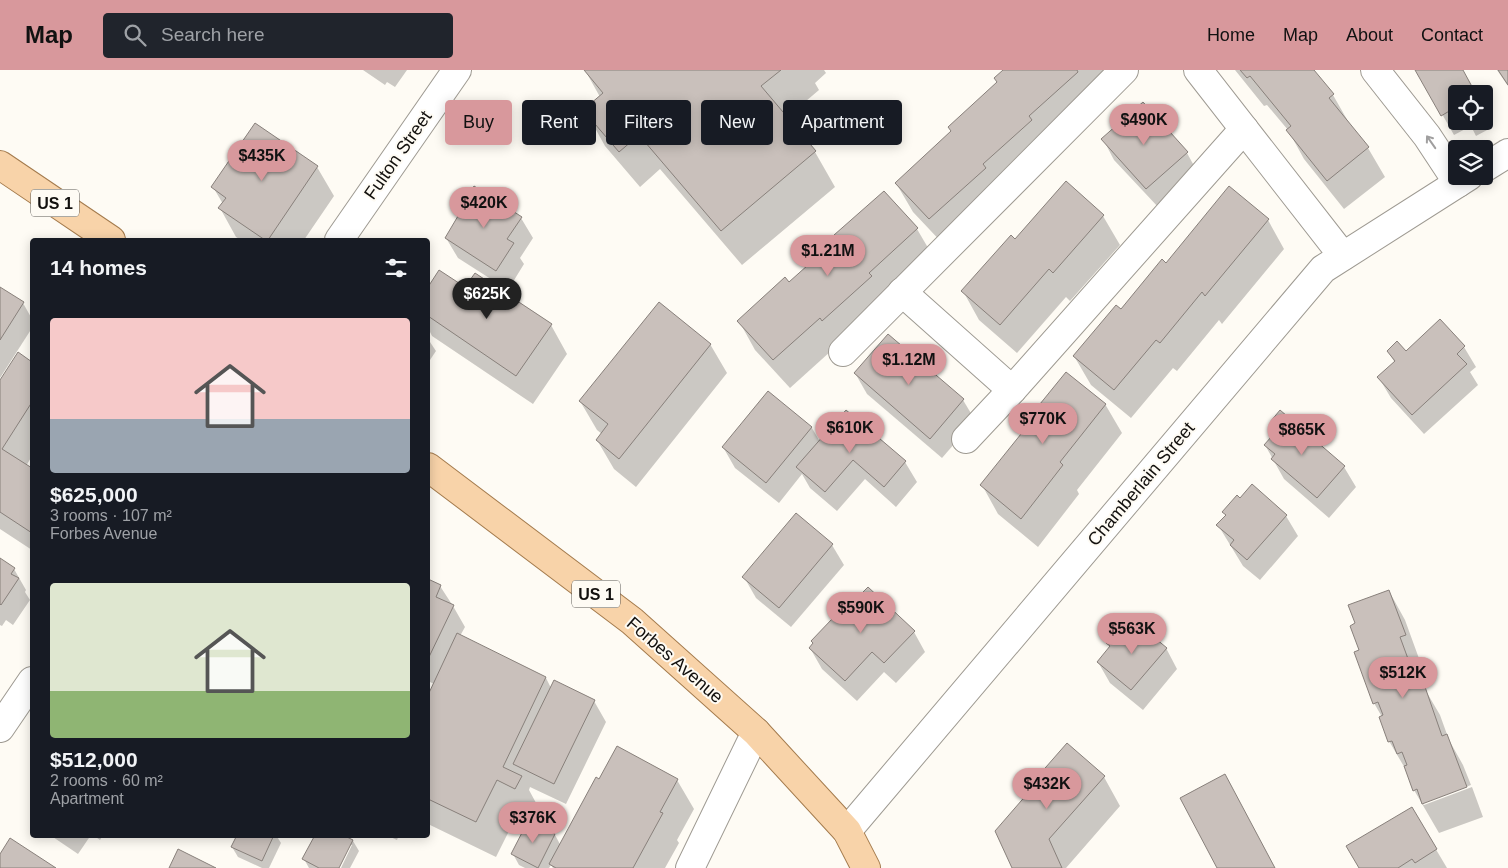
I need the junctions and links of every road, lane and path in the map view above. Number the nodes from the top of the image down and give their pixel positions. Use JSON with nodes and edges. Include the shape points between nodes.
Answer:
{"nodes":[{"id":1,"x":457,"y":70,"type":"edge"},
{"id":2,"x":1124,"y":70,"type":"edge"},
{"id":3,"x":1198,"y":70,"type":"edge"},
{"id":4,"x":1375,"y":70,"type":"edge"},
{"id":5,"x":1244,"y":129,"type":"junction"},
{"id":6,"x":1508,"y":153,"type":"edge"},
{"id":7,"x":1448,"y":160,"type":"edge"},
{"id":8,"x":1493,"y":162,"type":"edge"},
{"id":9,"x":0,"y":165,"type":"edge"},
{"id":10,"x":1455,"y":185,"type":"edge"},
{"id":11,"x":108,"y":238,"type":"edge"},
{"id":12,"x":340,"y":238,"type":"edge"},
{"id":13,"x":1343,"y":256,"type":"junction"},
{"id":14,"x":902,"y":292,"type":"junction"},
{"id":15,"x":843,"y":352,"type":"dead end"},
{"id":16,"x":1012,"y":390,"type":"junction"},
{"id":17,"x":966,"y":438,"type":"dead end"},
{"id":18,"x":430,"y":469,"type":"edge"},
{"id":19,"x":30,"y":684,"type":"edge"},
{"id":20,"x":0,"y":728,"type":"edge"},
{"id":21,"x":756,"y":732,"type":"junction"},
{"id":22,"x":847,"y":830,"type":"junction"},
{"id":23,"x":690,"y":868,"type":"edge"},
{"id":24,"x":866,"y":868,"type":"edge"}],
"edges":[{"from":1,"to":12,"type":"street","name":"Fulton Street"},
{"from":2,"to":14,"type":"street"},
{"from":3,"to":5,"type":"street"},
{"from":7,"to":4,"type":"street","one_way":true},
{"from":5,"to":13,"type":"street"},
{"from":5,"to":16,"type":"street"},
{"from":6,"to":8,"type":"street"},
{"from":9,"to":11,"type":"main road","number":"US 1"},
{"from":10,"to":13,"type":"street","name":"Chamberlain Street"},
{"from":13,"to":22,"type":"street","name":"Chamberlain Street","via":[[1323,269]]},
{"from":14,"to":15,"type":"street"},
{"from":14,"to":16,"type":"street"},
{"from":16,"to":17,"type":"street"},
{"from":18,"to":21,"type":"main road","name":"Forbes Avenue","number":"US 1","via":[[632,621]]},
{"from":19,"to":20,"type":"street"},
{"from":21,"to":22,"type":"main road","name":"Forbes Avenue","number":"US 1"},
{"from":21,"to":23,"type":"street"},
{"from":22,"to":24,"type":"main road","name":"Forbes Avenue","number":"US 1"}]}
